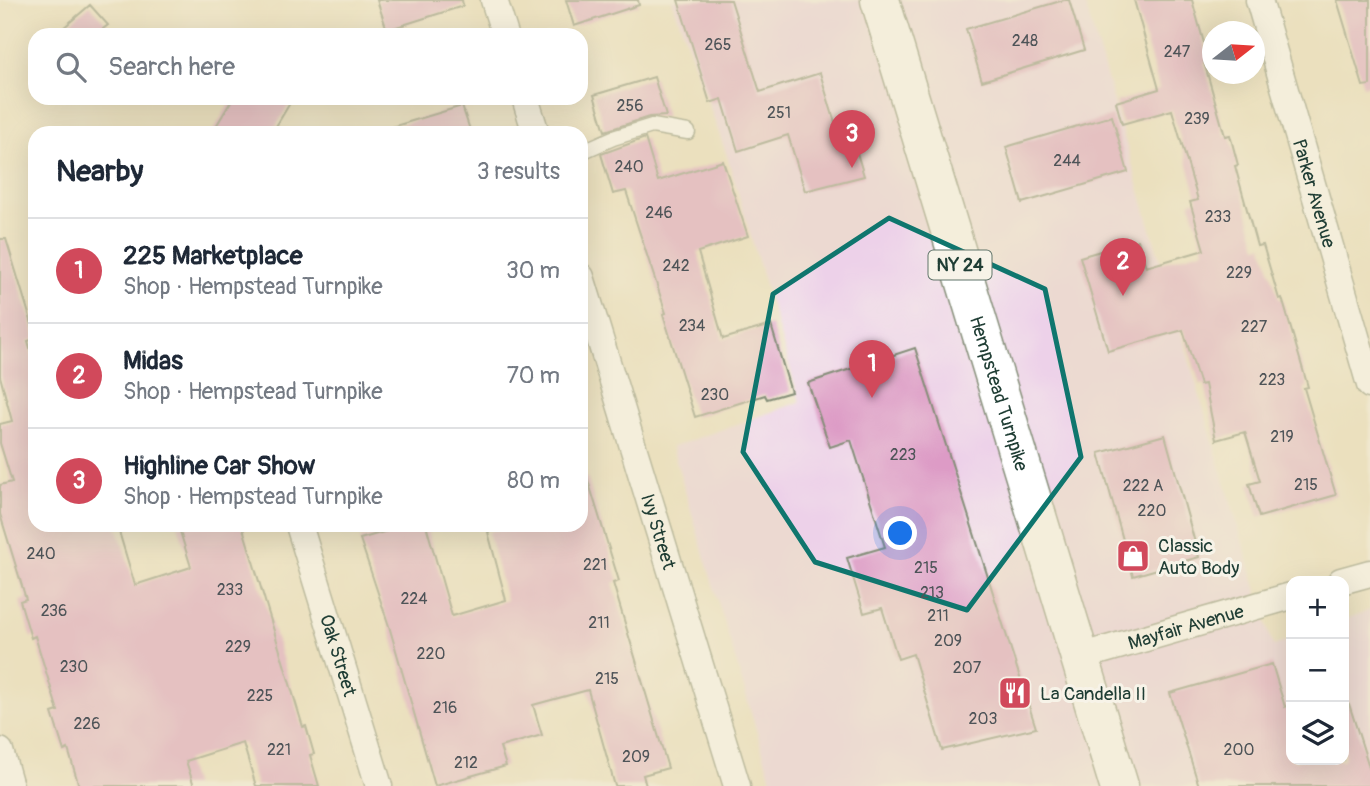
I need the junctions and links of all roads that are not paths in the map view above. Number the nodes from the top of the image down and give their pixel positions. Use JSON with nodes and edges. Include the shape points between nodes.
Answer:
{"nodes":[{"id":1,"x":494,"y":0,"type":"edge"},
{"id":2,"x":880,"y":0,"type":"edge"},
{"id":3,"x":1259,"y":0,"type":"edge"},
{"id":4,"x":503,"y":28,"type":"edge"},
{"id":5,"x":527,"y":105,"type":"edge"},
{"id":6,"x":534,"y":126,"type":"edge"},
{"id":7,"x":688,"y":132,"type":"dead end"},
{"id":8,"x":588,"y":149,"type":"edge"},
{"id":9,"x":588,"y":300,"type":"edge"},
{"id":10,"x":1370,"y":385,"type":"edge"},
{"id":11,"x":301,"y":532,"type":"edge"},
{"id":12,"x":1370,"y":573,"type":"edge"},
{"id":13,"x":1349,"y":579,"type":"edge"},
{"id":14,"x":1286,"y":597,"type":"edge"},
{"id":15,"x":1080,"y":656,"type":"junction"},
{"id":16,"x":0,"y":751,"type":"edge"},
{"id":17,"x":10,"y":786,"type":"edge"},
{"id":18,"x":379,"y":786,"type":"edge"},
{"id":19,"x":737,"y":786,"type":"edge"},
{"id":20,"x":1119,"y":786,"type":"edge"}],
"edges":[{"from":1,"to":4,"type":"street"},
{"from":2,"to":15,"type":"main road","name":"Hempstead Turnpike","number":"NY 24"},
{"from":3,"to":10,"type":"street","name":"Parker Avenue"},
{"from":5,"to":6,"type":"street"},
{"from":7,"to":8,"type":"lane","via":[[652,126]]},
{"from":9,"to":19,"type":"street","name":"Ivy Street"},
{"from":11,"to":18,"type":"street","name":"Oak Street"},
{"from":12,"to":13,"type":"street"},
{"from":14,"to":15,"type":"street","name":"Mayfair Avenue"},
{"from":15,"to":20,"type":"main road","name":"Hempstead Turnpike","number":"NY 24"},
{"from":16,"to":17,"type":"street"}]}
